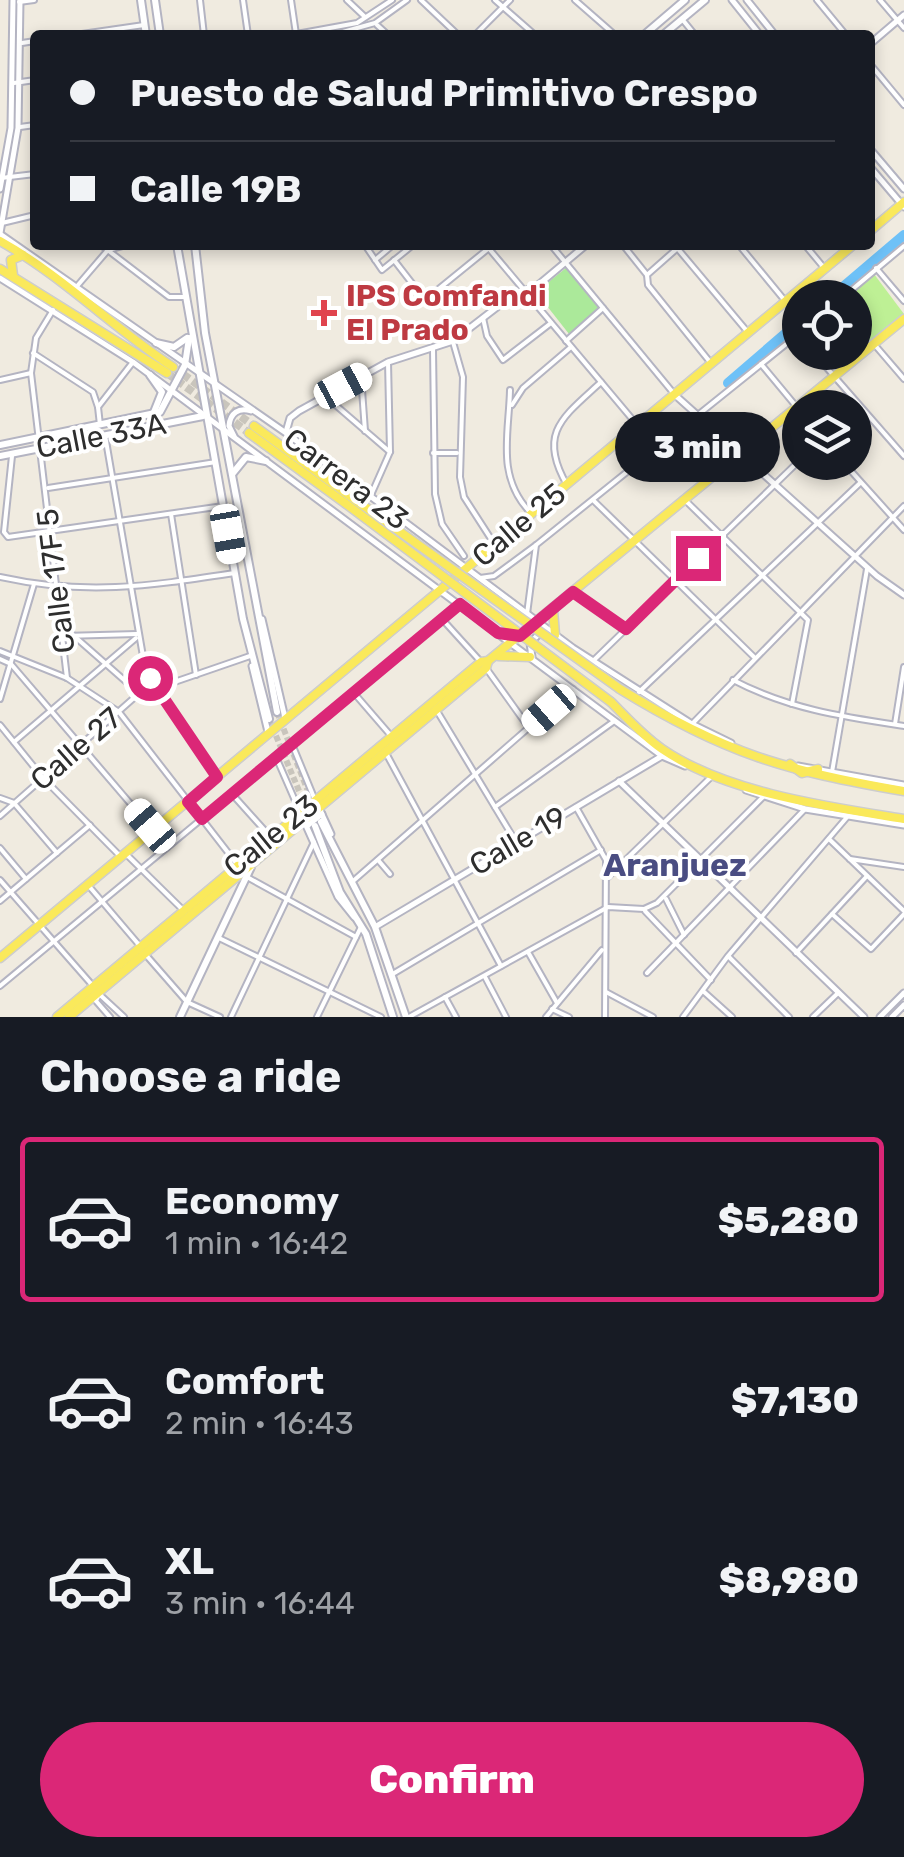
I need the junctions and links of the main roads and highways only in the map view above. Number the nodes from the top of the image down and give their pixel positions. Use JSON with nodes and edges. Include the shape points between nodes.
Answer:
{"nodes":[{"id":1,"x":141,"y":0,"type":"edge"},
{"id":2,"x":154,"y":0,"type":"edge"},
{"id":3,"x":685,"y":0,"type":"edge"},
{"id":4,"x":705,"y":0,"type":"edge"},
{"id":5,"x":145,"y":30,"type":"edge"},
{"id":6,"x":159,"y":30,"type":"edge"},
{"id":7,"x":650,"y":30,"type":"edge"},
{"id":8,"x":670,"y":30,"type":"edge"},
{"id":9,"x":903,"y":205,"type":"edge"},
{"id":10,"x":875,"y":227,"type":"edge"},
{"id":11,"x":0,"y":236,"type":"edge"},
{"id":12,"x":178,"y":250,"type":"edge"},
{"id":13,"x":196,"y":250,"type":"edge"},
{"id":14,"x":847,"y":250,"type":"edge"},
{"id":15,"x":28,"y":257,"type":"junction"},
{"id":16,"x":0,"y":269,"type":"edge"},
{"id":17,"x":15,"y":278,"type":"junction"},
{"id":18,"x":904,"y":319,"type":"edge"},
{"id":19,"x":190,"y":322,"type":"junction"},
{"id":20,"x":189,"y":332,"type":"junction"},
{"id":21,"x":156,"y":343,"type":"road end"},
{"id":22,"x":150,"y":375,"type":"road end"},
{"id":23,"x":820,"y":390,"type":"edge"},
{"id":24,"x":145,"y":416,"type":"junction"},
{"id":25,"x":206,"y":418,"type":"junction"},
{"id":26,"x":782,"y":422,"type":"edge"},
{"id":27,"x":251,"y":430,"type":"tunnel mouth"},
{"id":28,"x":39,"y":443,"type":"junction"},
{"id":29,"x":0,"y":446,"type":"edge"},
{"id":30,"x":0,"y":456,"type":"edge"},
{"id":31,"x":266,"y":461,"type":"road end"},
{"id":32,"x":232,"y":479,"type":"junction"},
{"id":33,"x":348,"y":500,"type":"junction"},
{"id":34,"x":464,"y":572,"type":"junction"},
{"id":35,"x":476,"y":578,"type":"road end"},
{"id":36,"x":432,"y":585,"type":"road end"},
{"id":37,"x":432,"y":599,"type":"junction"},
{"id":38,"x":554,"y":609,"type":"junction"},
{"id":39,"x":525,"y":613,"type":"road end"},
{"id":40,"x":528,"y":630,"type":"junction"},
{"id":41,"x":498,"y":633,"type":"road end"},
{"id":42,"x":554,"y":634,"type":"road end"},
{"id":43,"x":520,"y":636,"type":"junction"},
{"id":44,"x":532,"y":659,"type":"road end"},
{"id":45,"x":487,"y":662,"type":"junction"},
{"id":46,"x":281,"y":716,"type":"junction"},
{"id":47,"x":269,"y":718,"type":"tunnel mouth"},
{"id":48,"x":790,"y":764,"type":"road end"},
{"id":49,"x":818,"y":770,"type":"road end"},
{"id":50,"x":802,"y":774,"type":"junction"},
{"id":51,"x":341,"y":778,"type":"junction"},
{"id":52,"x":357,"y":780,"type":"junction"},
{"id":53,"x":904,"y":788,"type":"edge"},
{"id":54,"x":315,"y":820,"type":"junction"},
{"id":55,"x":904,"y":822,"type":"edge"},
{"id":56,"x":247,"y":872,"type":"junction"},
{"id":57,"x":143,"y":951,"type":"junction"},
{"id":58,"x":0,"y":958,"type":"edge"},
{"id":59,"x":96,"y":990,"type":"junction"},
{"id":60,"x":57,"y":1017,"type":"edge"},
{"id":61,"x":70,"y":1017,"type":"edge"},
{"id":62,"x":180,"y":1017,"type":"edge"},
{"id":63,"x":393,"y":1017,"type":"edge"},
{"id":64,"x":407,"y":1017,"type":"edge"}],
"edges":[{"from":1,"to":5,"type":"main road"},
{"from":2,"to":6,"type":"main road"},
{"from":3,"to":7,"type":"main road"},
{"from":4,"to":8,"type":"main road"},
{"from":9,"to":10,"type":"main road"},
{"from":11,"to":15,"type":"main road"},
{"from":12,"to":19,"type":"main road"},
{"from":13,"to":32,"type":"main road"},
{"from":14,"to":34,"type":"main road","name":"Calle 25"},
{"from":15,"to":17,"type":"main road","via":[[11,260]]},
{"from":15,"to":17,"type":"main road","via":[[170,370]]},
{"from":16,"to":17,"type":"main road"},
{"from":18,"to":23,"type":"main road","name":"Calle 23"},
{"from":19,"to":20,"type":"main road"},
{"from":19,"to":25,"type":"main road"},
{"from":20,"to":21,"type":"main road","via":[[178,346]]},
{"from":20,"to":24,"type":"main road","name":"Calle 33A","via":[[173,394],[161,411]]},
{"from":22,"to":24,"type":"main road","via":[[162,398]]},
{"from":24,"to":28,"type":"main road","name":"Calle 33A"},
{"from":25,"to":28,"type":"main road","name":"Calle 33A"},
{"from":25,"to":47,"type":"main road","via":[[243,619]]},
{"from":26,"to":38,"type":"main road","name":"Calle 23"},
{"from":27,"to":33,"type":"main road","name":"Carrera 23"},
{"from":28,"to":29,"type":"main road","name":"Calle 33A"},
{"from":28,"to":30,"type":"main road","name":"Calle 33A"},
{"from":31,"to":32,"type":"main road","via":[[242,459]]},
{"from":32,"to":46,"type":"main road"},
{"from":33,"to":50,"type":"main road","name":"Carrera 23","bridge":true,"via":[[620,689],[738,753]]},
{"from":33,"to":55,"type":"main road","name":"Carrera 23","bridge":true,"via":[[611,702],[663,754],[781,796]]},
{"from":34,"to":35,"type":"main road"},
{"from":34,"to":37,"type":"main road","name":"Calle 25"},
{"from":36,"to":37,"type":"main road"},
{"from":37,"to":46,"type":"main road","name":"Calle 25"},
{"from":38,"to":40,"type":"main road","name":"Calle 23"},
{"from":38,"to":42,"type":"main road"},
{"from":39,"to":40,"type":"main road"},
{"from":40,"to":43,"type":"main road","name":"Calle 23"},
{"from":41,"to":43,"type":"main road"},
{"from":43,"to":45,"type":"main road","name":"Calle 23"},
{"from":44,"to":45,"type":"main road"},
{"from":45,"to":51,"type":"main road","name":"Calle 23"},
{"from":45,"to":52,"type":"main road","name":"Calle 23"},
{"from":46,"to":58,"type":"main road","name":"Calle 25"},
{"from":48,"to":50,"type":"main road"},
{"from":49,"to":50,"type":"main road"},
{"from":50,"to":53,"type":"main road","name":"Carrera 23"},
{"from":51,"to":52,"type":"main road"},
{"from":51,"to":57,"type":"main road","name":"Calle 23","via":[[182,909]]},
{"from":52,"to":54,"type":"main road","name":"Calle 23"},
{"from":54,"to":56,"type":"main road","name":"Calle 23"},
{"from":54,"to":63,"type":"main road"},
{"from":54,"to":64,"type":"main road","via":[[374,925]]},
{"from":56,"to":57,"type":"main road","name":"Calle 23"},
{"from":56,"to":62,"type":"main road"},
{"from":57,"to":59,"type":"main road","name":"Calle 23"},
{"from":59,"to":60,"type":"main road","name":"Calle 23"},
{"from":59,"to":61,"type":"main road","name":"Calle 23"}]}
